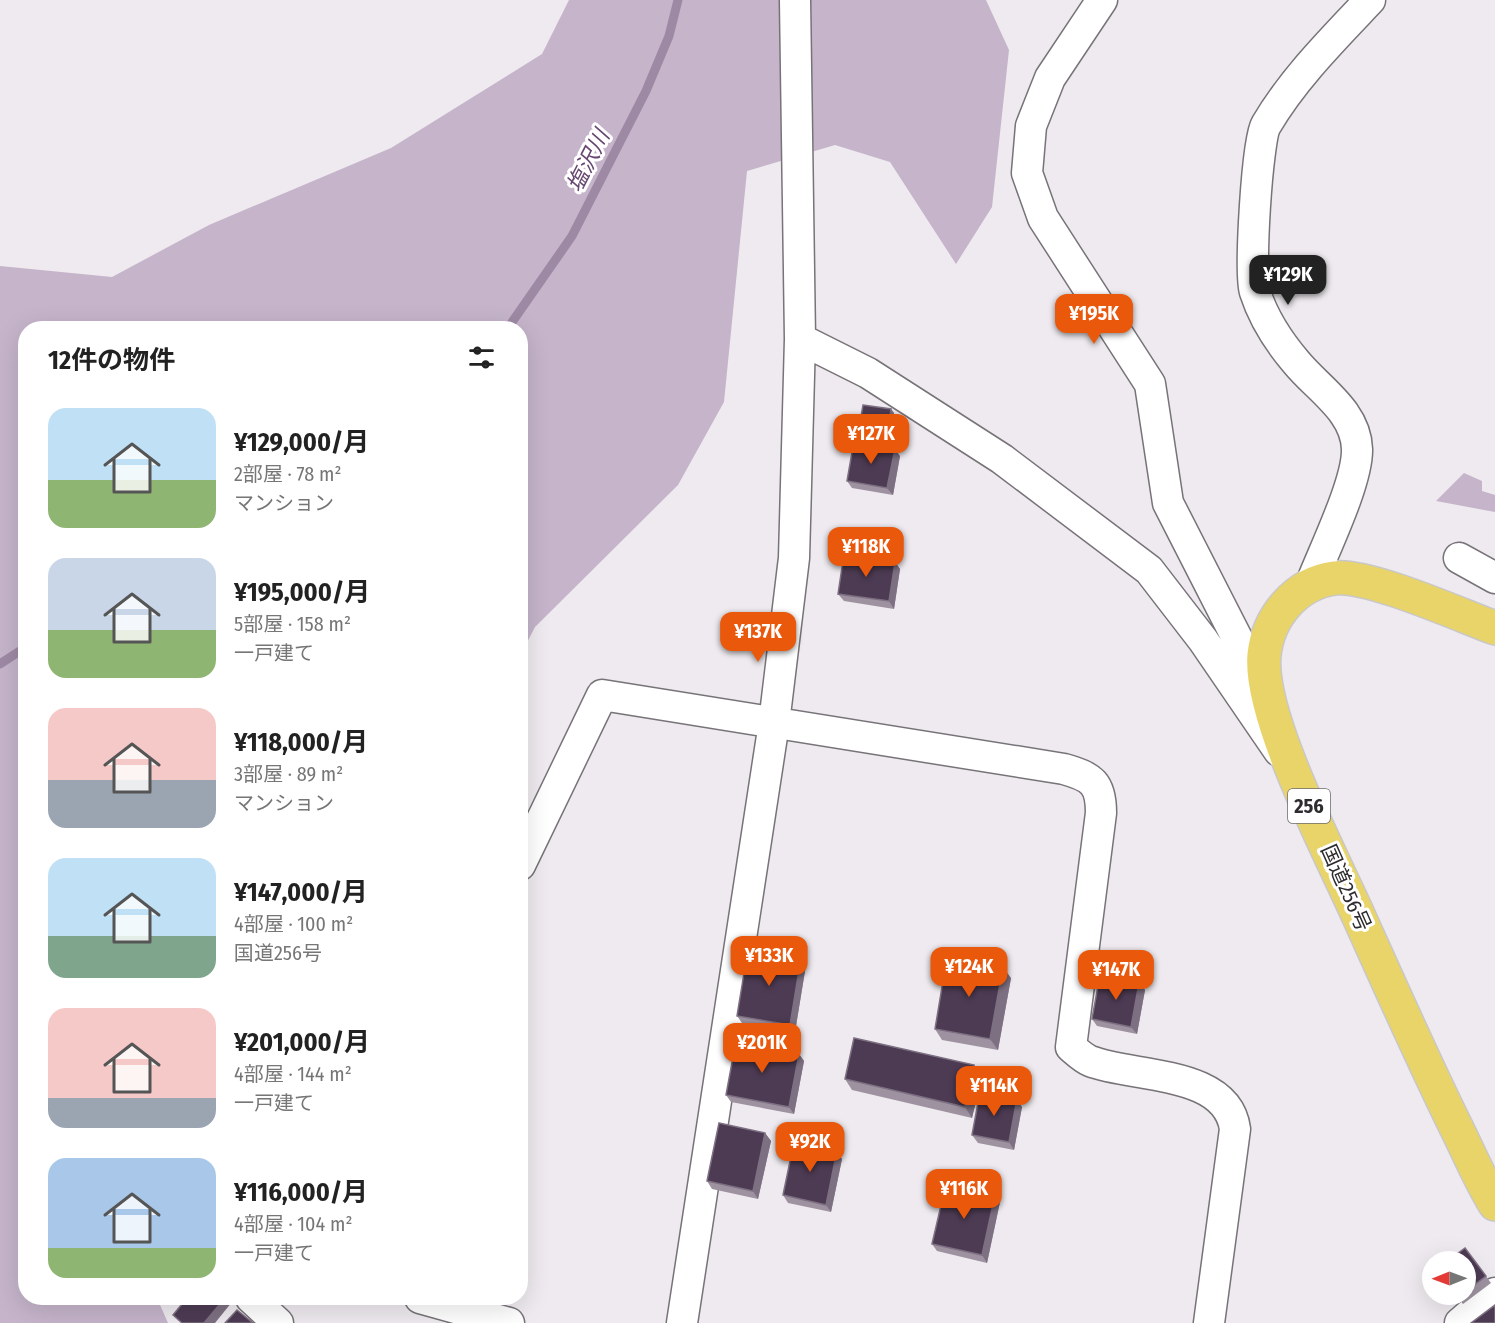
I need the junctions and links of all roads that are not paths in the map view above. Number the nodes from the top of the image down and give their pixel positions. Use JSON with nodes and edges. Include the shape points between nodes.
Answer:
{"nodes":[{"id":1,"x":795,"y":0,"type":"edge"},
{"id":2,"x":1102,"y":0,"type":"edge"},
{"id":3,"x":1370,"y":0,"type":"edge"},
{"id":4,"x":800,"y":339,"type":"junction"},
{"id":5,"x":1459,"y":558,"type":"dead end"},
{"id":6,"x":1495,"y":578,"type":"edge"},
{"id":7,"x":1310,"y":586,"type":"junction"},
{"id":8,"x":1495,"y":628,"type":"edge"},
{"id":9,"x":1268,"y":699,"type":"junction"},
{"id":10,"x":774,"y":723,"type":"junction"},
{"id":11,"x":1296,"y":776,"type":"junction"},
{"id":12,"x":528,"y":848,"type":"edge"},
{"id":13,"x":1495,"y":1204,"type":"edge"},
{"id":14,"x":1495,"y":1293,"type":"edge"},
{"id":15,"x":259,"y":1305,"type":"edge"},
{"id":16,"x":424,"y":1305,"type":"edge"},
{"id":17,"x":278,"y":1323,"type":"edge"},
{"id":18,"x":509,"y":1323,"type":"edge"},
{"id":19,"x":682,"y":1323,"type":"edge"},
{"id":20,"x":1209,"y":1323,"type":"edge"},
{"id":21,"x":1460,"y":1323,"type":"edge"}],
"edges":[{"from":1,"to":4,"type":"street"},
{"from":2,"to":9,"type":"street","via":[[1050,78],[1031,126],[1027,173],[1043,218],[1150,384],[1168,503]]},
{"from":3,"to":7,"type":"street","via":[[1306,70],[1264,127],[1259,170],[1254,290],[1269,324],[1296,363],[1351,422],[1358,448],[1354,475]]},
{"from":4,"to":10,"type":"street","via":[[794,558]]},
{"from":4,"to":11,"type":"street","via":[[868,373],[1002,459],[1149,570],[1203,640]]},
{"from":5,"to":6,"type":"street"},
{"from":7,"to":8,"type":"highway","name":"国道256号","number":"256","via":[[1336,578],[1364,581]]},
{"from":7,"to":9,"type":"highway","name":"国道256号","number":"256","via":[[1287,602],[1270,627],[1264,656]]},
{"from":9,"to":11,"type":"highway","name":"国道256号","number":"256"},
{"from":10,"to":12,"type":"street","via":[[602,695]]},
{"from":10,"to":19,"type":"street"},
{"from":10,"to":20,"type":"street","via":[[1064,769],[1092,780],[1101,794],[1101,813],[1071,1047],[1088,1060],[1200,1086],[1226,1104],[1233,1116],[1235,1129]]},
{"from":11,"to":13,"type":"highway","name":"国道256号","number":"256","via":[[1421,1057]]},
{"from":14,"to":21,"type":"street"},
{"from":15,"to":17,"type":"street"},
{"from":16,"to":18,"type":"street"}]}
